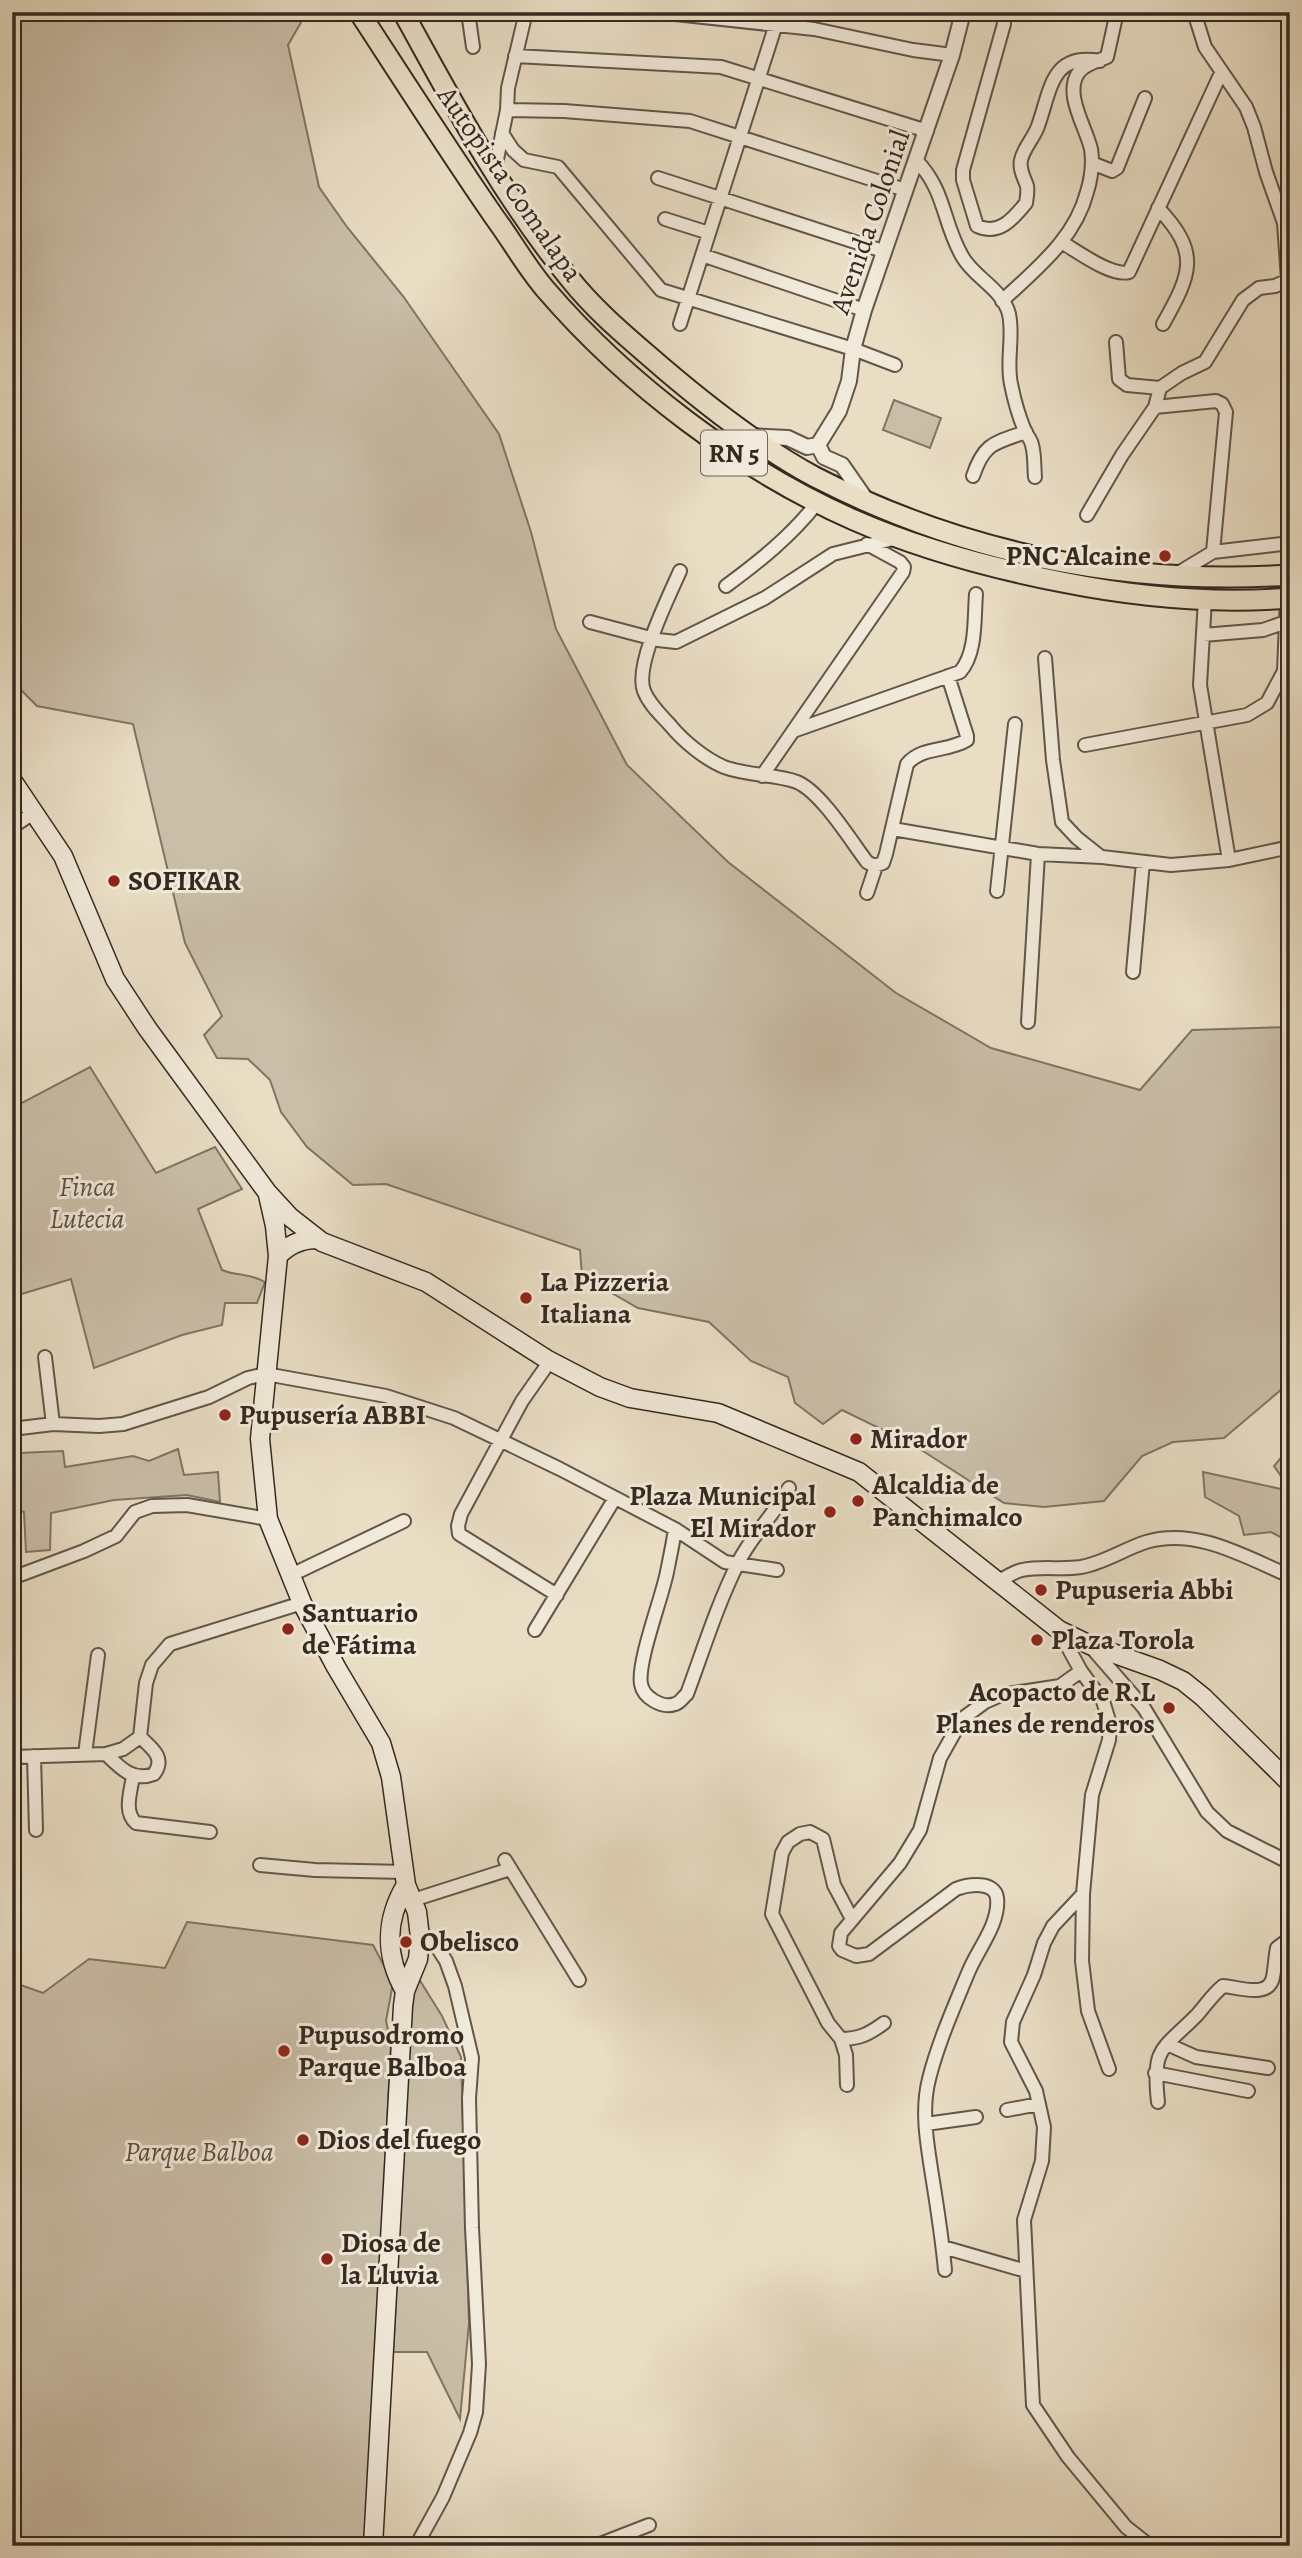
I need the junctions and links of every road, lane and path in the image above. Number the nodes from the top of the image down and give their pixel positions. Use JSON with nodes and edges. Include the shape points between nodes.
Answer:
{"nodes":[{"id":1,"x":359,"y":12,"type":"edge"},
{"id":2,"x":403,"y":12,"type":"edge"},
{"id":3,"x":468,"y":12,"type":"edge"},
{"id":4,"x":526,"y":12,"type":"edge"},
{"id":5,"x":657,"y":12,"type":"edge"},
{"id":6,"x":1014,"y":12,"type":"edge"},
{"id":7,"x":1117,"y":12,"type":"edge"},
{"id":8,"x":1194,"y":12,"type":"edge"},
{"id":9,"x":958,"y":13,"type":"edge"},
{"id":10,"x":1004,"y":18,"type":"edge"},
{"id":11,"x":776,"y":24,"type":"junction"},
{"id":12,"x":472,"y":47,"type":"dead end"},
{"id":13,"x":953,"y":55,"type":"junction"},
{"id":14,"x":515,"y":56,"type":"junction"},
{"id":15,"x":1100,"y":61,"type":"junction"},
{"id":16,"x":1221,"y":73,"type":"junction"},
{"id":17,"x":758,"y":79,"type":"junction"},
{"id":18,"x":1145,"y":97,"type":"dead end"},
{"id":19,"x":507,"y":110,"type":"junction"},
{"id":20,"x":927,"y":131,"type":"junction"},
{"id":21,"x":502,"y":133,"type":"junction"},
{"id":22,"x":740,"y":137,"type":"junction"},
{"id":23,"x":916,"y":160,"type":"junction"},
{"id":24,"x":1092,"y":163,"type":"junction"},
{"id":25,"x":494,"y":174,"type":"junction"},
{"id":26,"x":658,"y":178,"type":"dead end"},
{"id":27,"x":905,"y":190,"type":"junction"},
{"id":28,"x":720,"y":198,"type":"junction"},
{"id":29,"x":1158,"y":208,"type":"junction"},
{"id":30,"x":665,"y":219,"type":"dead end"},
{"id":31,"x":709,"y":233,"type":"junction"},
{"id":32,"x":1063,"y":243,"type":"junction"},
{"id":33,"x":883,"y":251,"type":"junction"},
{"id":34,"x":702,"y":256,"type":"junction"},
{"id":35,"x":1289,"y":280,"type":"edge"},
{"id":36,"x":688,"y":299,"type":"junction"},
{"id":37,"x":1003,"y":301,"type":"junction"},
{"id":38,"x":864,"y":310,"type":"junction"},
{"id":39,"x":680,"y":324,"type":"dead end"},
{"id":40,"x":1163,"y":324,"type":"dead end"},
{"id":41,"x":1116,"y":342,"type":"dead end"},
{"id":42,"x":853,"y":349,"type":"junction"},
{"id":43,"x":895,"y":365,"type":"dead end"},
{"id":44,"x":1160,"y":388,"type":"junction"},
{"id":45,"x":1155,"y":407,"type":"junction"},
{"id":46,"x":1026,"y":432,"type":"junction"},
{"id":47,"x":749,"y":436,"type":"junction"},
{"id":48,"x":818,"y":445,"type":"junction"},
{"id":49,"x":973,"y":476,"type":"dead end"},
{"id":50,"x":1035,"y":477,"type":"dead end"},
{"id":51,"x":867,"y":501,"type":"junction"},
{"id":52,"x":817,"y":503,"type":"junction"},
{"id":53,"x":1087,"y":515,"type":"dead end"},
{"id":54,"x":897,"y":538,"type":"junction"},
{"id":55,"x":1290,"y":542,"type":"edge"},
{"id":56,"x":867,"y":544,"type":"junction"},
{"id":57,"x":1213,"y":552,"type":"junction"},
{"id":58,"x":680,"y":570,"type":"dead end"},
{"id":59,"x":1290,"y":575,"type":"edge"},
{"id":60,"x":1173,"y":576,"type":"junction"},
{"id":61,"x":726,"y":586,"type":"dead end"},
{"id":62,"x":976,"y":594,"type":"dead end"},
{"id":63,"x":1289,"y":598,"type":"edge"},
{"id":64,"x":1205,"y":599,"type":"junction"},
{"id":65,"x":590,"y":622,"type":"dead end"},
{"id":66,"x":1286,"y":622,"type":"junction"},
{"id":67,"x":1203,"y":635,"type":"junction"},
{"id":68,"x":652,"y":639,"type":"junction"},
{"id":69,"x":1045,"y":658,"type":"dead end"},
{"id":70,"x":948,"y":676,"type":"junction"},
{"id":71,"x":1207,"y":723,"type":"junction"},
{"id":72,"x":1015,"y":724,"type":"dead end"},
{"id":73,"x":796,"y":730,"type":"junction"},
{"id":74,"x":1085,"y":745,"type":"dead end"},
{"id":75,"x":762,"y":776,"type":"junction"},
{"id":76,"x":12,"y":780,"type":"edge"},
{"id":77,"x":35,"y":812,"type":"junction"},
{"id":78,"x":12,"y":827,"type":"edge"},
{"id":79,"x":893,"y":830,"type":"junction"},
{"id":80,"x":1290,"y":847,"type":"edge"},
{"id":81,"x":1001,"y":849,"type":"junction"},
{"id":82,"x":1038,"y":854,"type":"junction"},
{"id":83,"x":1102,"y":857,"type":"junction"},
{"id":84,"x":1229,"y":860,"type":"junction"},
{"id":85,"x":1143,"y":862,"type":"junction"},
{"id":86,"x":876,"y":866,"type":"junction"},
{"id":87,"x":997,"y":891,"type":"dead end"},
{"id":88,"x":867,"y":893,"type":"dead end"},
{"id":89,"x":1133,"y":972,"type":"dead end"},
{"id":90,"x":1028,"y":1023,"type":"dead end"},
{"id":91,"x":267,"y":1192,"type":"junction"},
{"id":92,"x":317,"y":1239,"type":"junction"},
{"id":93,"x":278,"y":1256,"type":"junction"},
{"id":94,"x":45,"y":1357,"type":"dead end"},
{"id":95,"x":550,"y":1361,"type":"junction"},
{"id":96,"x":266,"y":1374,"type":"junction"},
{"id":97,"x":53,"y":1424,"type":"junction"},
{"id":98,"x":12,"y":1429,"type":"edge"},
{"id":99,"x":501,"y":1441,"type":"junction"},
{"id":100,"x":789,"y":1488,"type":"dead end"},
{"id":101,"x":615,"y":1497,"type":"junction"},
{"id":102,"x":268,"y":1519,"type":"junction"},
{"id":103,"x":404,"y":1521,"type":"dead end"},
{"id":104,"x":676,"y":1529,"type":"junction"},
{"id":105,"x":738,"y":1563,"type":"junction"},
{"id":106,"x":777,"y":1570,"type":"dead end"},
{"id":107,"x":289,"y":1576,"type":"junction"},
{"id":108,"x":1290,"y":1576,"type":"edge"},
{"id":109,"x":12,"y":1578,"type":"edge"},
{"id":110,"x":997,"y":1582,"type":"junction"},
{"id":111,"x":557,"y":1595,"type":"junction"},
{"id":112,"x":302,"y":1603,"type":"junction"},
{"id":113,"x":535,"y":1630,"type":"dead end"},
{"id":114,"x":1059,"y":1630,"type":"junction"},
{"id":115,"x":98,"y":1656,"type":"dead end"},
{"id":116,"x":1113,"y":1661,"type":"junction"},
{"id":117,"x":1081,"y":1671,"type":"junction"},
{"id":118,"x":140,"y":1737,"type":"junction"},
{"id":119,"x":106,"y":1754,"type":"junction"},
{"id":120,"x":85,"y":1755,"type":"junction"},
{"id":121,"x":34,"y":1756,"type":"junction"},
{"id":122,"x":12,"y":1757,"type":"edge"},
{"id":123,"x":133,"y":1776,"type":"junction"},
{"id":124,"x":1290,"y":1783,"type":"edge"},
{"id":125,"x":36,"y":1830,"type":"dead end"},
{"id":126,"x":210,"y":1832,"type":"dead end"},
{"id":127,"x":1290,"y":1863,"type":"edge"},
{"id":128,"x":260,"y":1865,"type":"dead end"},
{"id":129,"x":408,"y":1886,"type":"junction"},
{"id":130,"x":1083,"y":1894,"type":"junction"},
{"id":131,"x":852,"y":1919,"type":"junction"},
{"id":132,"x":420,"y":1937,"type":"junction"},
{"id":133,"x":1290,"y":1941,"type":"edge"},
{"id":134,"x":579,"y":1980,"type":"dead end"},
{"id":135,"x":405,"y":1991,"type":"junction"},
{"id":136,"x":884,"y":2023,"type":"dead end"},
{"id":137,"x":841,"y":2039,"type":"junction"},
{"id":138,"x":1167,"y":2045,"type":"junction"},
{"id":139,"x":1268,"y":2068,"type":"dead end"},
{"id":140,"x":1108,"y":2069,"type":"dead end"},
{"id":141,"x":1155,"y":2073,"type":"junction"},
{"id":142,"x":847,"y":2085,"type":"dead end"},
{"id":143,"x":1248,"y":2091,"type":"dead end"},
{"id":144,"x":1158,"y":2102,"type":"dead end"},
{"id":145,"x":1039,"y":2104,"type":"junction"},
{"id":146,"x":1007,"y":2110,"type":"dead end"},
{"id":147,"x":976,"y":2117,"type":"dead end"},
{"id":148,"x":926,"y":2124,"type":"junction"},
{"id":149,"x":943,"y":2248,"type":"junction"},
{"id":150,"x":945,"y":2270,"type":"dead end"},
{"id":151,"x":1026,"y":2271,"type":"junction"},
{"id":152,"x":649,"y":2525,"type":"dead end"},
{"id":153,"x":373,"y":2546,"type":"edge"},
{"id":154,"x":416,"y":2546,"type":"edge"},
{"id":155,"x":595,"y":2546,"type":"edge"},
{"id":156,"x":1150,"y":2546,"type":"edge"}],
"edges":[{"from":1,"to":52,"type":"highway","name":"Autopista Comalapa","number":"RN 5","via":[[545,289],[613,359],[668,405],[725,448]]},
{"from":2,"to":25,"type":"highway","name":"Autopista Comalapa","number":"RN 5"},
{"from":3,"to":12,"type":"street"},
{"from":4,"to":14,"type":"street"},
{"from":5,"to":11,"type":"street"},
{"from":6,"to":10,"type":"street"},
{"from":7,"to":15,"type":"street","via":[[1107,57]]},
{"from":8,"to":16,"type":"street","via":[[1205,47]]},
{"from":9,"to":13,"type":"street","name":"Avenida Colonial"},
{"from":10,"to":15,"type":"street","via":[[963,170],[976,226],[986,231],[997,230],[1026,203],[1020,162],[1061,67],[1084,58]]},
{"from":11,"to":13,"type":"street"},
{"from":11,"to":17,"type":"street"},
{"from":13,"to":20,"type":"street","name":"Avenida Colonial"},
{"from":14,"to":17,"type":"street","via":[[721,67]]},
{"from":14,"to":19,"type":"street"},
{"from":15,"to":24,"type":"street","via":[[1078,73],[1074,86]]},
{"from":16,"to":29,"type":"street"},
{"from":16,"to":35,"type":"street","via":[[1246,107],[1254,127],[1284,223]]},
{"from":17,"to":20,"type":"street"},
{"from":17,"to":22,"type":"street"},
{"from":18,"to":24,"type":"street","via":[[1117,169]]},
{"from":19,"to":21,"type":"street"},
{"from":19,"to":22,"type":"street","via":[[690,121]]},
{"from":20,"to":23,"type":"street","name":"Avenida Colonial"},
{"from":21,"to":25,"type":"street"},
{"from":21,"to":36,"type":"street","via":[[524,160],[558,167],[661,290]]},
{"from":22,"to":27,"type":"street"},
{"from":22,"to":28,"type":"street"},
{"from":23,"to":27,"type":"street","name":"Avenida Colonial"},
{"from":23,"to":37,"type":"street","via":[[939,192],[963,260]]},
{"from":24,"to":32,"type":"street","via":[[1087,194]]},
{"from":25,"to":47,"type":"highway","name":"Autopista Comalapa","number":"RN 5","via":[[572,281],[624,335]]},
{"from":26,"to":28,"type":"street"},
{"from":27,"to":33,"type":"street","name":"Avenida Colonial"},
{"from":28,"to":31,"type":"street"},
{"from":28,"to":33,"type":"street"},
{"from":29,"to":32,"type":"street","via":[[1129,272],[1121,274]]},
{"from":29,"to":40,"type":"street","via":[[1174,225],[1188,258],[1182,290]]},
{"from":30,"to":31,"type":"street"},
{"from":31,"to":34,"type":"street"},
{"from":32,"to":37,"type":"street"},
{"from":33,"to":38,"type":"street","name":"Avenida Colonial"},
{"from":34,"to":36,"type":"street"},
{"from":34,"to":38,"type":"street"},
{"from":35,"to":44,"type":"street","via":[[1259,288],[1243,300],[1205,362]]},
{"from":36,"to":39,"type":"street"},
{"from":36,"to":42,"type":"street"},
{"from":37,"to":46,"type":"street","via":[[1009,313],[1011,386]]},
{"from":38,"to":42,"type":"street","name":"Avenida Colonial"},
{"from":41,"to":44,"type":"street","via":[[1119,379],[1127,385]]},
{"from":42,"to":43,"type":"street"},
{"from":42,"to":48,"type":"street","name":"Avenida Colonial","via":[[839,411]]},
{"from":44,"to":45,"type":"street"},
{"from":45,"to":53,"type":"street"},
{"from":45,"to":57,"type":"street","via":[[1223,404],[1226,412]]},
{"from":46,"to":49,"type":"street","via":[[981,453]]},
{"from":46,"to":50,"type":"street","via":[[1032,442]]},
{"from":47,"to":48,"type":"street"},
{"from":47,"to":51,"type":"highway","name":"Autopista Comalapa","number":"RN 5","via":[[814,476]]},
{"from":48,"to":51,"type":"street","via":[[824,457],[842,465]]},
{"from":51,"to":60,"type":"highway","name":"Autopista Comalapa","number":"RN 5","via":[[1008,551],[1091,569]]},
{"from":52,"to":54,"type":"highway","name":"Autopista Comalapa","number":"RN 5"},
{"from":52,"to":61,"type":"street","via":[[799,527]]},
{"from":54,"to":56,"type":"street"},
{"from":54,"to":64,"type":"highway","name":"Autopista Comalapa","number":"RN 5","via":[[1037,577],[1142,596]]},
{"from":55,"to":57,"type":"street"},
{"from":56,"to":68,"type":"street","via":[[834,554],[765,598],[676,642]]},
{"from":56,"to":73,"type":"street","via":[[900,562],[903,572]]},
{"from":57,"to":60,"type":"street"},
{"from":58,"to":68,"type":"street"},
{"from":59,"to":60,"type":"highway","name":"Autopista Comalapa","number":"RN 5"},
{"from":62,"to":70,"type":"street","via":[[967,664]]},
{"from":63,"to":64,"type":"highway","name":"Autopista Comalapa","number":"RN 5"},
{"from":63,"to":66,"type":"street"},
{"from":64,"to":67,"type":"street"},
{"from":65,"to":68,"type":"street"},
{"from":66,"to":67,"type":"street","via":[[1263,630]]},
{"from":66,"to":71,"type":"street","via":[[1284,671],[1267,703],[1247,715]]},
{"from":67,"to":71,"type":"street","via":[[1200,685]]},
{"from":68,"to":75,"type":"street","via":[[641,673],[650,702],[680,736],[721,765]]},
{"from":69,"to":83,"type":"street","via":[[1062,822]]},
{"from":70,"to":73,"type":"street"},
{"from":70,"to":79,"type":"street","via":[[967,740],[922,753],[907,764]]},
{"from":71,"to":74,"type":"street"},
{"from":71,"to":84,"type":"street"},
{"from":72,"to":81,"type":"street"},
{"from":73,"to":75,"type":"street"},
{"from":75,"to":86,"type":"street","via":[[798,783],[824,804],[867,862]]},
{"from":76,"to":77,"type":"main road"},
{"from":77,"to":78,"type":"street"},
{"from":77,"to":91,"type":"main road","via":[[63,856],[115,979]]},
{"from":79,"to":81,"type":"street"},
{"from":79,"to":86,"type":"street","via":[[883,863]]},
{"from":80,"to":84,"type":"street"},
{"from":81,"to":82,"type":"street"},
{"from":81,"to":87,"type":"street"},
{"from":82,"to":83,"type":"street"},
{"from":82,"to":90,"type":"street"},
{"from":83,"to":85,"type":"street"},
{"from":84,"to":85,"type":"street","via":[[1189,865]]},
{"from":85,"to":89,"type":"street"},
{"from":86,"to":88,"type":"street"},
{"from":91,"to":92,"type":"main road"},
{"from":91,"to":93,"type":"main road"},
{"from":92,"to":93,"type":"main road","via":[[299,1241]]},
{"from":92,"to":95,"type":"main road","via":[[426,1282]]},
{"from":93,"to":96,"type":"main road"},
{"from":94,"to":97,"type":"street"},
{"from":95,"to":99,"type":"street"},
{"from":95,"to":110,"type":"main road","via":[[621,1396],[718,1413],[848,1467]]},
{"from":96,"to":97,"type":"street","via":[[123,1424]]},
{"from":96,"to":99,"type":"street","via":[[386,1396],[454,1418]]},
{"from":96,"to":102,"type":"main road","via":[[260,1439]]},
{"from":97,"to":98,"type":"street"},
{"from":99,"to":101,"type":"street"},
{"from":99,"to":111,"type":"street","via":[[461,1514],[459,1534]]},
{"from":100,"to":105,"type":"street"},
{"from":101,"to":104,"type":"street"},
{"from":101,"to":111,"type":"street"},
{"from":102,"to":107,"type":"main road"},
{"from":102,"to":109,"type":"street","via":[[187,1505],[152,1506],[135,1512],[116,1536]]},
{"from":103,"to":107,"type":"street"},
{"from":104,"to":105,"type":"street","via":[[725,1562]]},
{"from":104,"to":105,"type":"street","via":[[642,1664],[640,1683],[656,1702],[677,1704],[687,1694]]},
{"from":105,"to":106,"type":"street"},
{"from":107,"to":112,"type":"main road"},
{"from":108,"to":110,"type":"street","via":[[1214,1545],[1172,1538],[1142,1544],[1083,1567],[1023,1570]]},
{"from":110,"to":114,"type":"main road"},
{"from":111,"to":113,"type":"street"},
{"from":112,"to":118,"type":"street","via":[[170,1644],[152,1665],[146,1682]]},
{"from":112,"to":129,"type":"main road","via":[[381,1743],[395,1794]]},
{"from":114,"to":116,"type":"main road"},
{"from":114,"to":117,"type":"street"},
{"from":115,"to":120,"type":"street"},
{"from":116,"to":124,"type":"main road","via":[[1160,1670],[1183,1681]]},
{"from":116,"to":127,"type":"street","via":[[1208,1812],[1227,1831]]},
{"from":117,"to":130,"type":"street","via":[[1103,1701],[1110,1724],[1091,1795]]},
{"from":117,"to":131,"type":"street","via":[[1060,1686],[1001,1695],[962,1719],[940,1758],[920,1830],[900,1863]]},
{"from":118,"to":119,"type":"street"},
{"from":118,"to":123,"type":"street","via":[[154,1750],[159,1768],[149,1776]]},
{"from":119,"to":120,"type":"street"},
{"from":119,"to":123,"type":"street"},
{"from":120,"to":121,"type":"street"},
{"from":121,"to":122,"type":"street"},
{"from":121,"to":125,"type":"street"},
{"from":123,"to":126,"type":"street","via":[[129,1809],[136,1823]]},
{"from":128,"to":129,"type":"street"},
{"from":129,"to":132,"type":"main road"},
{"from":129,"to":134,"type":"street","via":[[508,1864]]},
{"from":129,"to":135,"type":"main road","via":[[395,1907],[390,1932],[394,1968]]},
{"from":130,"to":140,"type":"street","via":[[1082,1961],[1088,2011]]},
{"from":130,"to":145,"type":"street","via":[[1053,1926],[1013,2022],[1011,2042]]},
{"from":131,"to":137,"type":"street","via":[[834,1885],[822,1839],[810,1832],[788,1842],[772,1914],[828,2023]]},
{"from":131,"to":148,"type":"street","via":[[841,1933],[839,1945],[848,1954],[869,1954],[956,1889],[983,1885],[997,1894],[995,1915],[936,2056],[926,2097]]},
{"from":132,"to":135,"type":"main road","via":[[415,1970]]},
{"from":132,"to":154,"type":"street","via":[[437,1947],[446,1961],[472,2058],[469,2098],[479,2364],[470,2433]]},
{"from":133,"to":138,"type":"street","via":[[1277,1948],[1268,1987],[1256,1991],[1223,1986]]},
{"from":135,"to":153,"type":"main road"},
{"from":136,"to":137,"type":"street","via":[[867,2035]]},
{"from":137,"to":142,"type":"street"},
{"from":138,"to":139,"type":"street","via":[[1196,2057]]},
{"from":138,"to":141,"type":"street","via":[[1157,2057]]},
{"from":141,"to":143,"type":"street"},
{"from":141,"to":144,"type":"street"},
{"from":145,"to":146,"type":"street"},
{"from":145,"to":151,"type":"street","via":[[1044,2127],[1042,2161],[1024,2220]]},
{"from":147,"to":148,"type":"street"},
{"from":148,"to":149,"type":"street"},
{"from":149,"to":150,"type":"street"},
{"from":149,"to":151,"type":"street"},
{"from":151,"to":156,"type":"street","via":[[1033,2405],[1068,2457],[1126,2527]]},
{"from":152,"to":155,"type":"street"}]}
